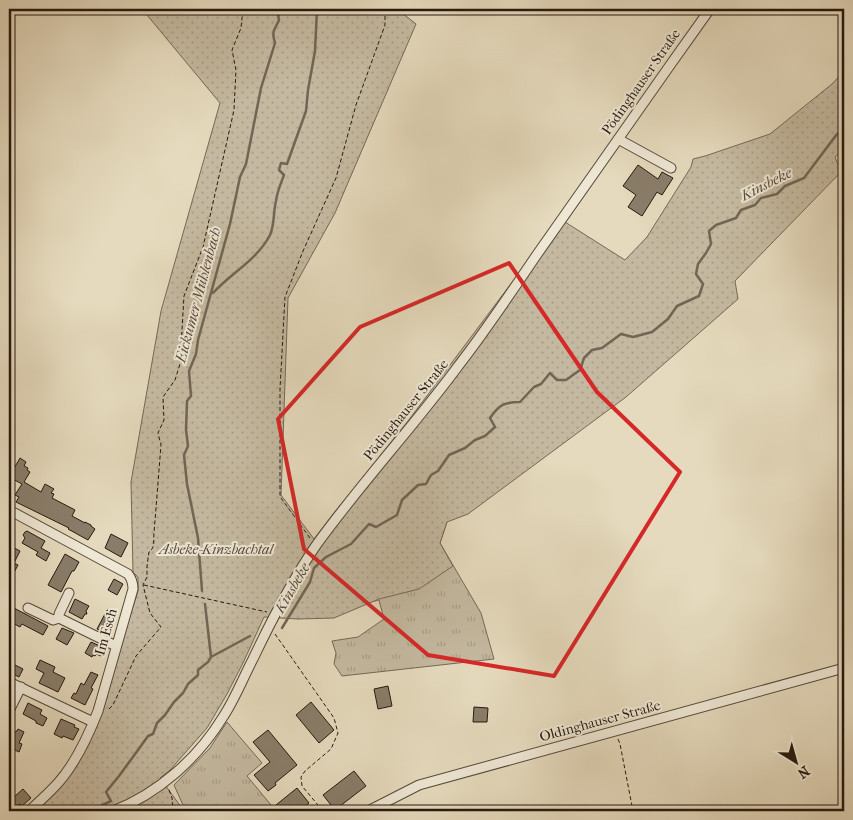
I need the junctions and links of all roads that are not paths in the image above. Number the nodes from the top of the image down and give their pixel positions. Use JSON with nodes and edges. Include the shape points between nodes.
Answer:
{"nodes":[{"id":1,"x":710,"y":9,"type":"edge"},
{"id":2,"x":618,"y":139,"type":"junction"},
{"id":3,"x":671,"y":168,"type":"dead end"},
{"id":4,"x":9,"y":510,"type":"edge"},
{"id":5,"x":69,"y":593,"type":"dead end"},
{"id":6,"x":28,"y":608,"type":"dead end"},
{"id":7,"x":59,"y":618,"type":"junction"},
{"id":8,"x":116,"y":646,"type":"junction"},
{"id":9,"x":844,"y":668,"type":"edge"},
{"id":10,"x":9,"y":682,"type":"edge"},
{"id":11,"x":20,"y":687,"type":"junction"},
{"id":12,"x":9,"y":711,"type":"edge"},
{"id":13,"x":93,"y":722,"type":"junction"},
{"id":14,"x":30,"y":811,"type":"edge"},
{"id":15,"x":113,"y":811,"type":"edge"},
{"id":16,"x":368,"y":811,"type":"edge"}],
"edges":[{"from":1,"to":2,"type":"street","name":"Pödinghauser Straße"},
{"from":2,"to":3,"type":"street"},
{"from":2,"to":15,"type":"street","name":"Pödinghauser Straße","via":[[460,364],[316,546],[275,614],[233,700],[212,734],[175,774]]},
{"from":4,"to":8,"type":"street","name":"Im Esch","via":[[132,578],[133,589]]},
{"from":5,"to":7,"type":"street"},
{"from":6,"to":7,"type":"street","via":[[53,620]]},
{"from":7,"to":8,"type":"street"},
{"from":8,"to":13,"type":"street","name":"Im Esch"},
{"from":9,"to":16,"type":"street","name":"Oldinghauser Straße","via":[[419,785]]},
{"from":10,"to":11,"type":"street"},
{"from":11,"to":12,"type":"street"},
{"from":11,"to":13,"type":"street"},
{"from":13,"to":14,"type":"street","name":"Im Esch","via":[[70,767]]}]}
